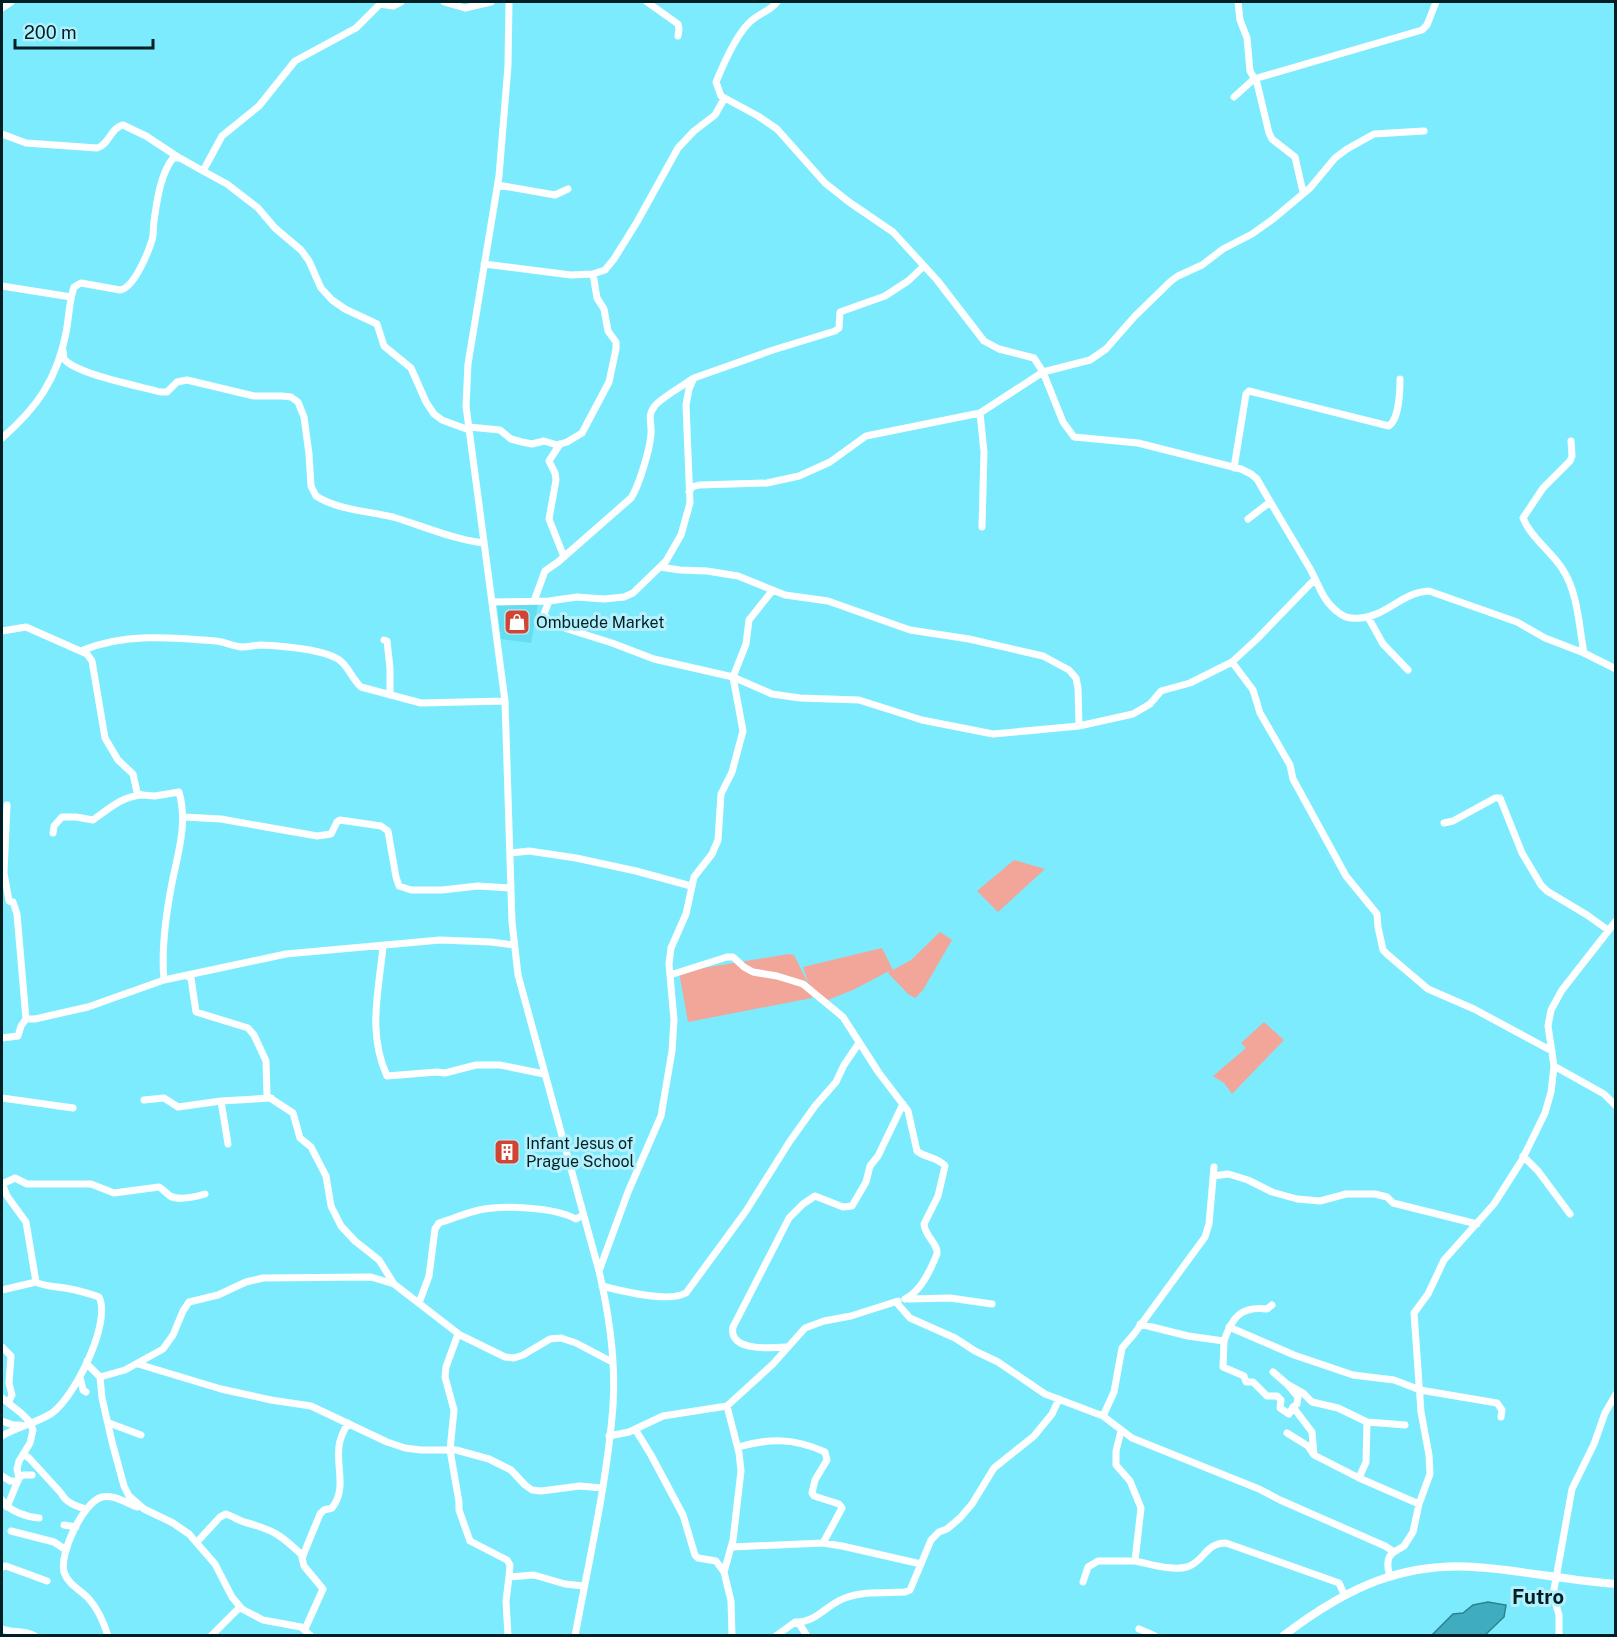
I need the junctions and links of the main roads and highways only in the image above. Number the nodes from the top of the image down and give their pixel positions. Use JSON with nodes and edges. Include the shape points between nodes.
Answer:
{"nodes":[{"id":1,"x":1616,"y":1584,"type":"edge"},
{"id":2,"x":1283,"y":1635,"type":"edge"}],
"edges":[{"from":1,"to":2,"type":"main road","via":[[1471,1567],[1412,1570],[1344,1594]]}]}
